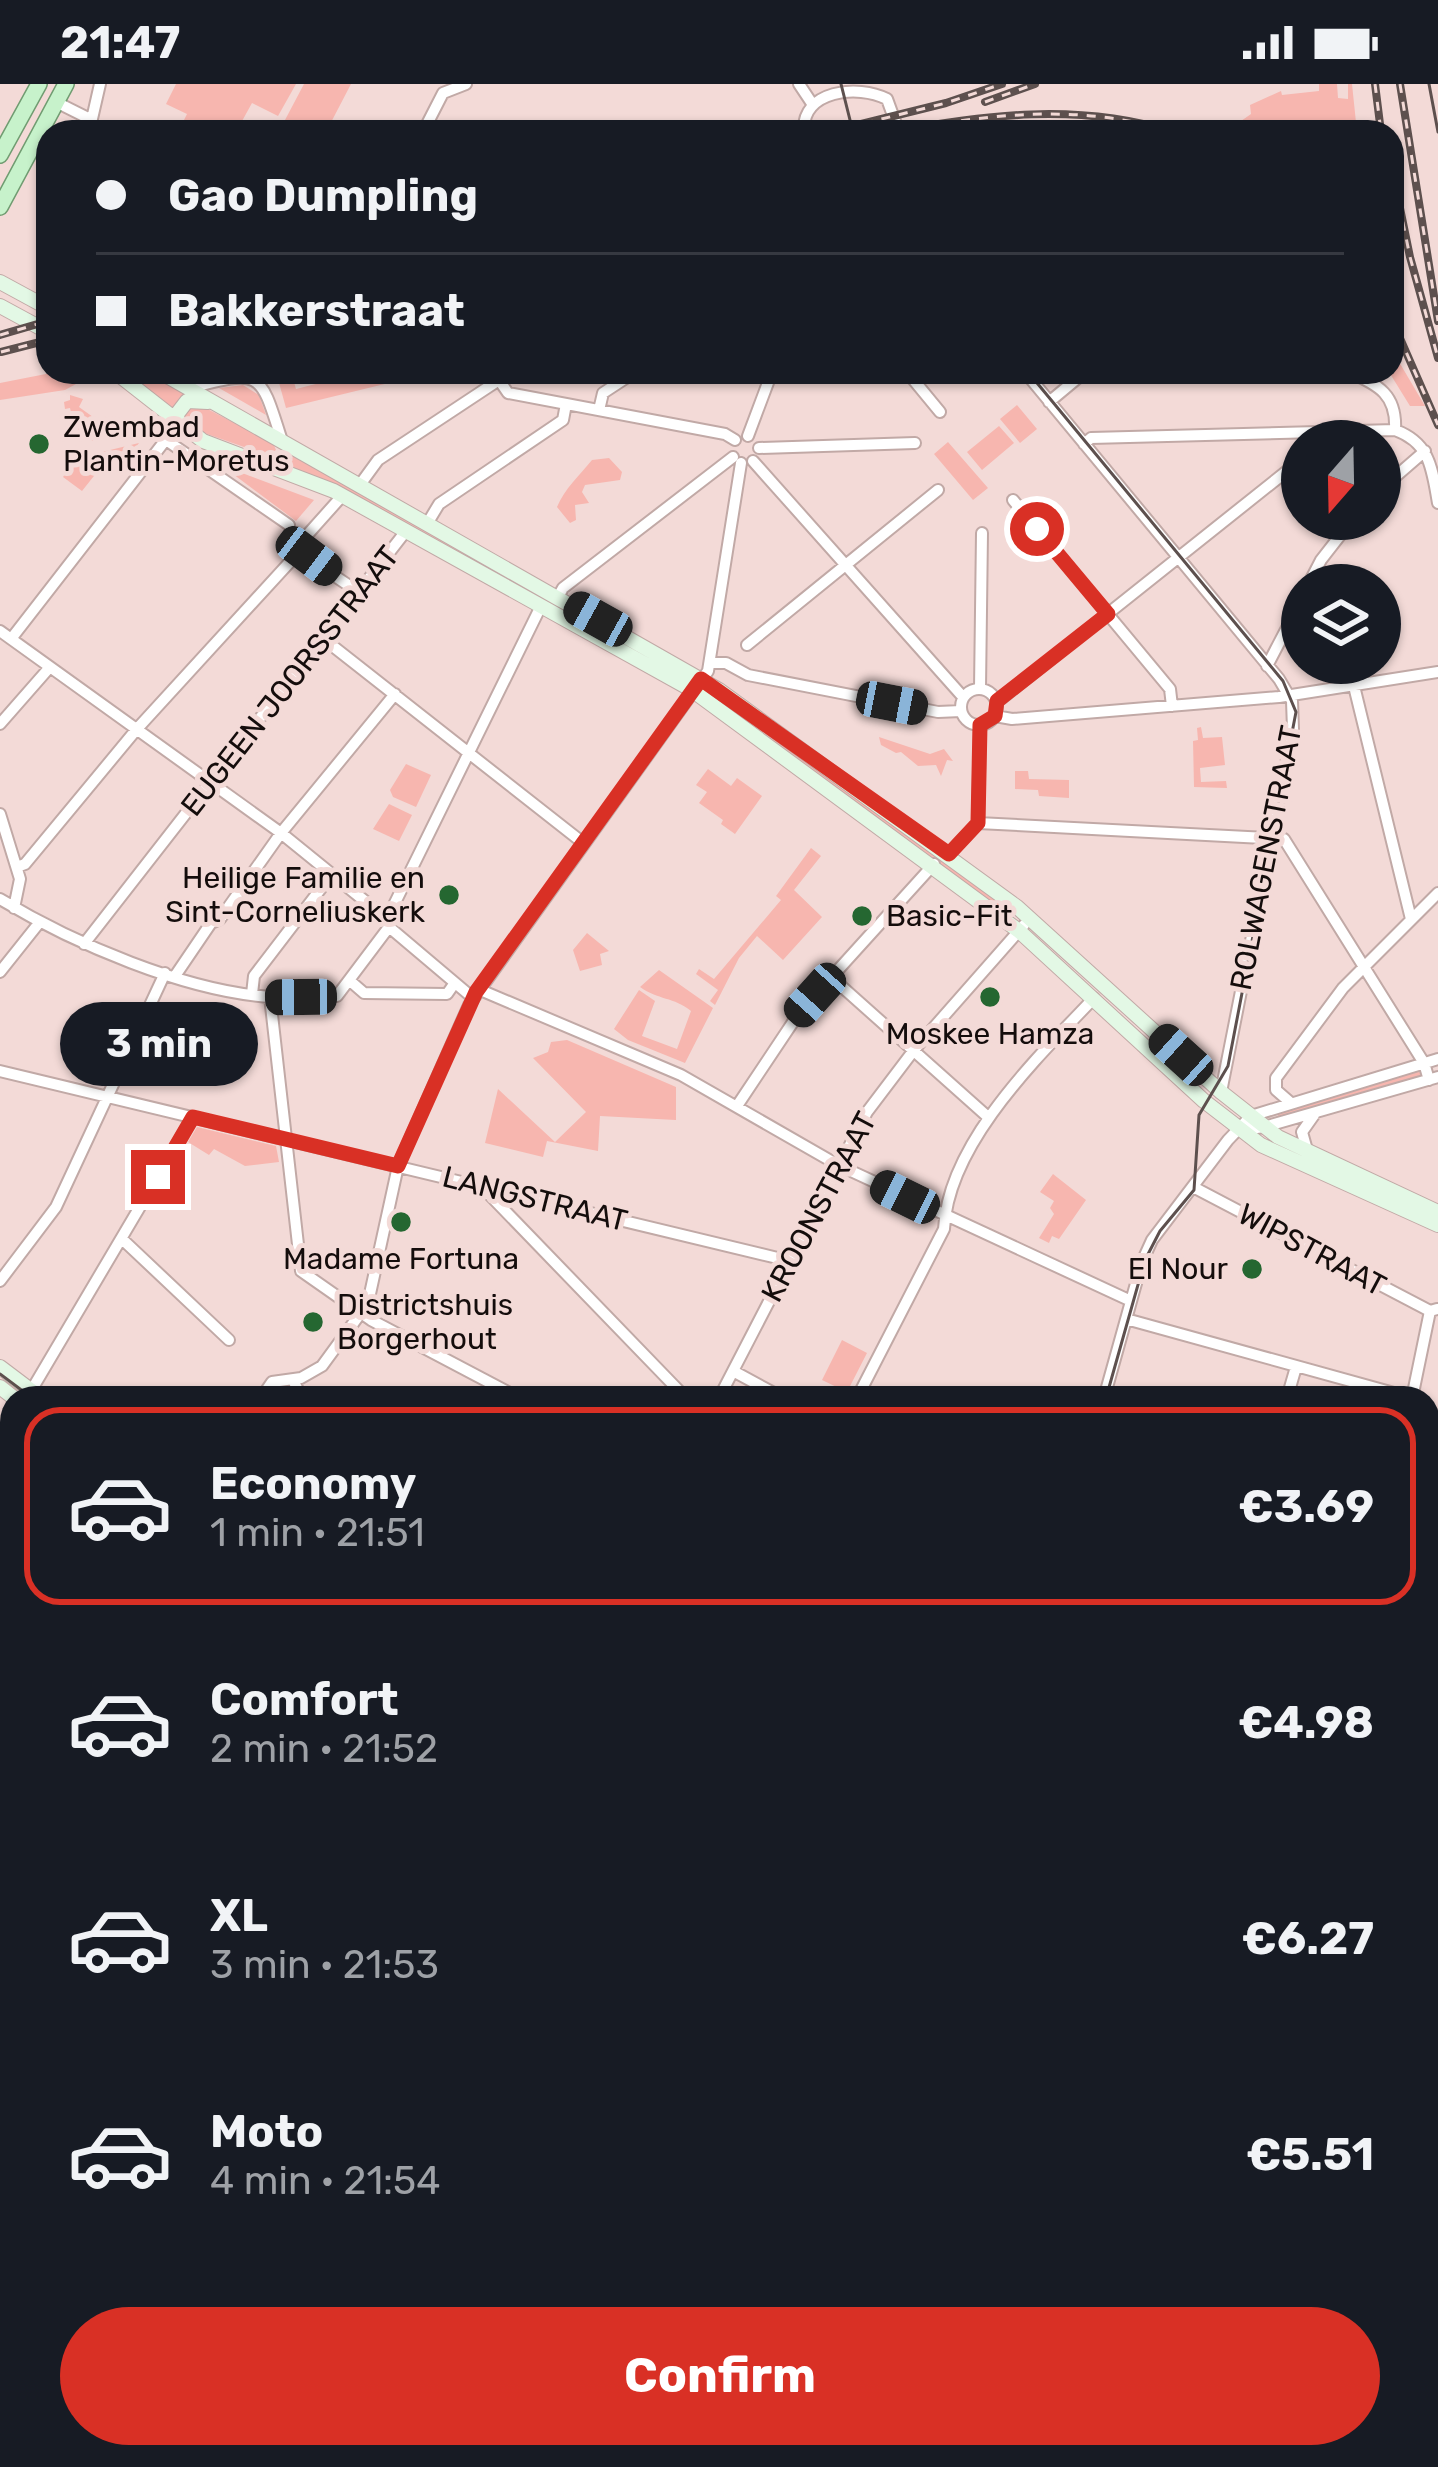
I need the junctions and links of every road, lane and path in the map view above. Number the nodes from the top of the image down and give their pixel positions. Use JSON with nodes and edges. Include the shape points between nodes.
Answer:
{"nodes":[{"id":1,"x":39,"y":84,"type":"edge"},
{"id":2,"x":66,"y":84,"type":"edge"},
{"id":3,"x":100,"y":84,"type":"edge"},
{"id":4,"x":466,"y":84,"type":"edge"},
{"id":5,"x":799,"y":84,"type":"edge"},
{"id":6,"x":868,"y":86,"type":"edge"},
{"id":7,"x":840,"y":87,"type":"edge"},
{"id":8,"x":56,"y":102,"type":"junction"},
{"id":9,"x":811,"y":102,"type":"junction"},
{"id":10,"x":46,"y":120,"type":"edge"},
{"id":11,"x":82,"y":120,"type":"edge"},
{"id":12,"x":92,"y":120,"type":"edge"},
{"id":13,"x":429,"y":120,"type":"edge"},
{"id":14,"x":804,"y":120,"type":"edge"},
{"id":15,"x":895,"y":120,"type":"edge"},
{"id":16,"x":36,"y":140,"type":"edge"},
{"id":17,"x":0,"y":154,"type":"edge"},
{"id":18,"x":0,"y":207,"type":"edge"},
{"id":19,"x":0,"y":282,"type":"edge"},
{"id":20,"x":36,"y":302,"type":"edge"},
{"id":21,"x":0,"y":306,"type":"edge"},
{"id":22,"x":36,"y":326,"type":"edge"},
{"id":23,"x":130,"y":384,"type":"edge"},
{"id":24,"x":182,"y":384,"type":"edge"},
{"id":25,"x":205,"y":384,"type":"edge"},
{"id":26,"x":259,"y":384,"type":"edge"},
{"id":27,"x":493,"y":384,"type":"edge"},
{"id":28,"x":502,"y":384,"type":"edge"},
{"id":29,"x":617,"y":384,"type":"edge"},
{"id":30,"x":766,"y":384,"type":"edge"},
{"id":31,"x":917,"y":384,"type":"edge"},
{"id":32,"x":1034,"y":384,"type":"edge"},
{"id":33,"x":1071,"y":384,"type":"edge"},
{"id":34,"x":1371,"y":384,"type":"edge"},
{"id":35,"x":190,"y":388,"type":"junction"},
{"id":36,"x":1049,"y":402,"type":"junction"},
{"id":37,"x":566,"y":404,"type":"junction"},
{"id":38,"x":218,"y":406,"type":"junction"},
{"id":39,"x":599,"y":410,"type":"junction"},
{"id":40,"x":940,"y":412,"type":"dead end"},
{"id":41,"x":1395,"y":420,"type":"edge"},
{"id":42,"x":178,"y":424,"type":"junction"},
{"id":43,"x":1401,"y":432,"type":"edge"},
{"id":44,"x":1281,"y":436,"type":"edge"},
{"id":45,"x":741,"y":438,"type":"junction"},
{"id":46,"x":283,"y":441,"type":"junction"},
{"id":47,"x":915,"y":443,"type":"dead end"},
{"id":48,"x":163,"y":444,"type":"junction"},
{"id":49,"x":1084,"y":444,"type":"junction"},
{"id":50,"x":1426,"y":451,"type":"junction"},
{"id":51,"x":747,"y":457,"type":"junction"},
{"id":52,"x":250,"y":460,"type":"junction"},
{"id":53,"x":1401,"y":472,"type":"edge"},
{"id":54,"x":1281,"y":476,"type":"edge"},
{"id":55,"x":358,"y":486,"type":"junction"},
{"id":56,"x":938,"y":490,"type":"dead end"},
{"id":57,"x":342,"y":496,"type":"junction"},
{"id":58,"x":1013,"y":500,"type":"dead end"},
{"id":59,"x":1438,"y":503,"type":"edge"},
{"id":60,"x":289,"y":524,"type":"dead end"},
{"id":61,"x":427,"y":524,"type":"junction"},
{"id":62,"x":406,"y":531,"type":"junction"},
{"id":63,"x":982,"y":533,"type":"dead end"},
{"id":64,"x":1337,"y":540,"type":"edge"},
{"id":65,"x":299,"y":552,"type":"junction"},
{"id":66,"x":1178,"y":558,"type":"junction"},
{"id":67,"x":1319,"y":564,"type":"edge"},
{"id":68,"x":845,"y":566,"type":"junction"},
{"id":69,"x":360,"y":593,"type":"junction"},
{"id":70,"x":558,"y":597,"type":"junction"},
{"id":71,"x":541,"y":606,"type":"junction"},
{"id":72,"x":1108,"y":614,"type":"junction"},
{"id":73,"x":5,"y":635,"type":"edge"},
{"id":74,"x":325,"y":640,"type":"junction"},
{"id":75,"x":1281,"y":640,"type":"edge"},
{"id":76,"x":747,"y":645,"type":"dead end"},
{"id":77,"x":712,"y":663,"type":"junction"},
{"id":78,"x":1268,"y":665,"type":"junction"},
{"id":79,"x":50,"y":667,"type":"junction"},
{"id":80,"x":1438,"y":672,"type":"edge"},
{"id":81,"x":696,"y":685,"type":"junction"},
{"id":82,"x":1354,"y":686,"type":"junction"},
{"id":83,"x":980,"y":688,"type":"junction"},
{"id":84,"x":395,"y":694,"type":"junction"},
{"id":85,"x":1290,"y":696,"type":"junction"},
{"id":86,"x":963,"y":697,"type":"junction"},
{"id":87,"x":997,"y":701,"type":"junction"},
{"id":88,"x":1172,"y":706,"type":"junction"},
{"id":89,"x":961,"y":711,"type":"junction"},
{"id":90,"x":995,"y":716,"type":"junction"},
{"id":91,"x":0,"y":724,"type":"edge"},
{"id":92,"x":980,"y":725,"type":"junction"},
{"id":93,"x":136,"y":730,"type":"junction"},
{"id":94,"x":470,"y":753,"type":"junction"},
{"id":95,"x":210,"y":783,"type":"junction"},
{"id":96,"x":0,"y":814,"type":"edge"},
{"id":97,"x":978,"y":823,"type":"junction"},
{"id":98,"x":281,"y":833,"type":"junction"},
{"id":99,"x":1273,"y":837,"type":"junction"},
{"id":100,"x":582,"y":842,"type":"junction"},
{"id":101,"x":949,"y":854,"type":"junction"},
{"id":102,"x":934,"y":864,"type":"junction"},
{"id":103,"x":18,"y":873,"type":"junction"},
{"id":104,"x":332,"y":874,"type":"junction"},
{"id":105,"x":1438,"y":893,"type":"edge"},
{"id":106,"x":0,"y":899,"type":"edge"},
{"id":107,"x":14,"y":908,"type":"junction"},
{"id":108,"x":1411,"y":920,"type":"junction"},
{"id":109,"x":39,"y":923,"type":"junction"},
{"id":110,"x":388,"y":923,"type":"junction"},
{"id":111,"x":1025,"y":924,"type":"junction"},
{"id":112,"x":84,"y":944,"type":"junction"},
{"id":113,"x":1364,"y":965,"type":"junction"},
{"id":114,"x":0,"y":971,"type":"edge"},
{"id":115,"x":170,"y":975,"type":"junction"},
{"id":116,"x":831,"y":977,"type":"junction"},
{"id":117,"x":349,"y":980,"type":"junction"},
{"id":118,"x":454,"y":984,"type":"junction"},
{"id":119,"x":475,"y":993,"type":"junction"},
{"id":120,"x":251,"y":994,"type":"junction"},
{"id":121,"x":271,"y":997,"type":"junction"},
{"id":122,"x":1094,"y":998,"type":"junction"},
{"id":123,"x":914,"y":1050,"type":"junction"},
{"id":124,"x":1438,"y":1059,"type":"edge"},
{"id":125,"x":1424,"y":1063,"type":"junction"},
{"id":126,"x":0,"y":1071,"type":"edge"},
{"id":127,"x":1434,"y":1078,"type":"edge"},
{"id":128,"x":1222,"y":1092,"type":"junction"},
{"id":129,"x":109,"y":1096,"type":"junction"},
{"id":130,"x":1291,"y":1103,"type":"junction"},
{"id":131,"x":737,"y":1106,"type":"junction"},
{"id":132,"x":1317,"y":1113,"type":"junction"},
{"id":133,"x":193,"y":1117,"type":"junction"},
{"id":134,"x":988,"y":1117,"type":"junction"},
{"id":135,"x":1246,"y":1123,"type":"junction"},
{"id":136,"x":1264,"y":1127,"type":"junction"},
{"id":137,"x":286,"y":1140,"type":"junction"},
{"id":138,"x":1314,"y":1156,"type":"junction"},
{"id":139,"x":838,"y":1165,"type":"junction"},
{"id":140,"x":398,"y":1166,"type":"junction"},
{"id":141,"x":482,"y":1186,"type":"junction"},
{"id":142,"x":1195,"y":1188,"type":"junction"},
{"id":143,"x":1438,"y":1212,"type":"edge"},
{"id":144,"x":945,"y":1216,"type":"junction"},
{"id":145,"x":1438,"y":1225,"type":"edge"},
{"id":146,"x":122,"y":1239,"type":"junction"},
{"id":147,"x":790,"y":1261,"type":"junction"},
{"id":148,"x":0,"y":1281,"type":"edge"},
{"id":149,"x":1131,"y":1301,"type":"junction"},
{"id":150,"x":1436,"y":1311,"type":"edge"},
{"id":151,"x":361,"y":1313,"type":"junction"},
{"id":152,"x":1126,"y":1319,"type":"junction"},
{"id":153,"x":229,"y":1340,"type":"dead end"},
{"id":154,"x":1295,"y":1366,"type":"junction"},
{"id":155,"x":0,"y":1367,"type":"edge"},
{"id":156,"x":733,"y":1371,"type":"junction"},
{"id":157,"x":293,"y":1380,"type":"junction"},
{"id":158,"x":25,"y":1386,"type":"edge"},
{"id":159,"x":40,"y":1386,"type":"edge"},
{"id":160,"x":269,"y":1386,"type":"edge"},
{"id":161,"x":296,"y":1386,"type":"edge"},
{"id":162,"x":497,"y":1386,"type":"edge"},
{"id":163,"x":674,"y":1386,"type":"edge"},
{"id":164,"x":725,"y":1386,"type":"edge"},
{"id":165,"x":761,"y":1386,"type":"edge"},
{"id":166,"x":863,"y":1386,"type":"edge"},
{"id":167,"x":1107,"y":1386,"type":"edge"},
{"id":168,"x":1290,"y":1386,"type":"edge"},
{"id":169,"x":1368,"y":1386,"type":"edge"},
{"id":170,"x":1415,"y":1386,"type":"edge"}],
"edges":[{"from":1,"to":17,"type":"main road"},
{"from":2,"to":8,"type":"main road"},
{"from":3,"to":12,"type":"street"},
{"from":4,"to":13,"type":"street","via":[[443,93]]},
{"from":5,"to":9,"type":"street"},
{"from":6,"to":7,"type":"street"},
{"from":6,"to":15,"type":"street","via":[[891,105]]},
{"from":7,"to":9,"type":"street"},
{"from":8,"to":10,"type":"main road"},
{"from":8,"to":11,"type":"street"},
{"from":9,"to":14,"type":"street"},
{"from":16,"to":18,"type":"main road"},
{"from":19,"to":20,"type":"main road"},
{"from":21,"to":22,"type":"main road"},
{"from":23,"to":42,"type":"main road"},
{"from":24,"to":35,"type":"main road"},
{"from":25,"to":35,"type":"street"},
{"from":26,"to":46,"type":"street"},
{"from":27,"to":55,"type":"street","via":[[372,464]]},
{"from":28,"to":37,"type":"street"},
{"from":29,"to":39,"type":"street"},
{"from":30,"to":45,"type":"street"},
{"from":31,"to":40,"type":"street"},
{"from":32,"to":36,"type":"street"},
{"from":33,"to":36,"type":"street"},
{"from":34,"to":41,"type":"street","via":[[1386,392]]},
{"from":35,"to":38,"type":"main road"},
{"from":36,"to":49,"type":"street"},
{"from":37,"to":39,"type":"street"},
{"from":37,"to":61,"type":"street","via":[[563,420],[439,505]]},
{"from":38,"to":42,"type":"main road","via":[[187,400]]},
{"from":38,"to":46,"type":"main road"},
{"from":39,"to":45,"type":"street"},
{"from":42,"to":48,"type":"street"},
{"from":42,"to":52,"type":"main road"},
{"from":43,"to":50,"type":"street"},
{"from":44,"to":49,"type":"street"},
{"from":45,"to":51,"type":"street"},
{"from":45,"to":51,"type":"street"},
{"from":46,"to":52,"type":"main road","via":[[277,458]]},
{"from":46,"to":55,"type":"main road"},
{"from":47,"to":51,"type":"street"},
{"from":48,"to":60,"type":"street"},
{"from":48,"to":73,"type":"street"},
{"from":49,"to":66,"type":"street"},
{"from":50,"to":53,"type":"street"},
{"from":50,"to":59,"type":"street"},
{"from":51,"to":68,"type":"street"},
{"from":51,"to":70,"type":"street"},
{"from":51,"to":77,"type":"street"},
{"from":52,"to":57,"type":"main road"},
{"from":54,"to":66,"type":"street"},
{"from":55,"to":61,"type":"main road"},
{"from":56,"to":68,"type":"street"},
{"from":57,"to":62,"type":"main road"},
{"from":57,"to":65,"type":"street"},
{"from":58,"to":72,"type":"street"},
{"from":61,"to":70,"type":"main road"},
{"from":62,"to":69,"type":"street","name":"EUGEEN JOORSSTRAAT"},
{"from":62,"to":71,"type":"main road"},
{"from":63,"to":83,"type":"street"},
{"from":64,"to":67,"type":"street"},
{"from":65,"to":69,"type":"street"},
{"from":65,"to":93,"type":"street"},
{"from":66,"to":72,"type":"street"},
{"from":66,"to":78,"type":"street"},
{"from":68,"to":76,"type":"street"},
{"from":68,"to":86,"type":"street"},
{"from":69,"to":74,"type":"street","name":"EUGEEN JOORSSTRAAT"},
{"from":70,"to":81,"type":"main road"},
{"from":71,"to":81,"type":"main road"},
{"from":71,"to":94,"type":"street"},
{"from":72,"to":87,"type":"street"},
{"from":72,"to":88,"type":"street","via":[[1170,689]]},
{"from":73,"to":79,"type":"street"},
{"from":74,"to":84,"type":"street"},
{"from":74,"to":95,"type":"street","name":"EUGEEN JOORSSTRAAT"},
{"from":75,"to":78,"type":"street"},
{"from":77,"to":81,"type":"street"},
{"from":77,"to":89,"type":"street"},
{"from":78,"to":85,"type":"street"},
{"from":79,"to":91,"type":"street"},
{"from":79,"to":93,"type":"street"},
{"from":80,"to":82,"type":"street"},
{"from":81,"to":100,"type":"street"},
{"from":81,"to":101,"type":"main road"},
{"from":81,"to":102,"type":"main road"},
{"from":82,"to":85,"type":"street"},
{"from":82,"to":108,"type":"street"},
{"from":83,"to":86,"type":"street"},
{"from":83,"to":87,"type":"street"},
{"from":84,"to":94,"type":"street"},
{"from":84,"to":98,"type":"street"},
{"from":85,"to":88,"type":"street"},
{"from":85,"to":99,"type":"street","name":"ROLWAGENSTRAAT","via":[[1294,727]]},
{"from":86,"to":89,"type":"street"},
{"from":87,"to":90,"type":"street"},
{"from":88,"to":90,"type":"street"},
{"from":89,"to":92,"type":"street"},
{"from":90,"to":92,"type":"street"},
{"from":92,"to":97,"type":"street"},
{"from":93,"to":95,"type":"street"},
{"from":93,"to":103,"type":"street"},
{"from":94,"to":100,"type":"street"},
{"from":94,"to":110,"type":"street"},
{"from":95,"to":98,"type":"street"},
{"from":95,"to":112,"type":"street","name":"EUGEEN JOORSSTRAAT"},
{"from":96,"to":103,"type":"street"},
{"from":97,"to":99,"type":"street"},
{"from":97,"to":101,"type":"street"},
{"from":98,"to":104,"type":"street"},
{"from":98,"to":115,"type":"street"},
{"from":99,"to":113,"type":"street","via":[[1284,838]]},
{"from":99,"to":128,"type":"street","name":"ROLWAGENSTRAAT"},
{"from":100,"to":119,"type":"street"},
{"from":101,"to":111,"type":"main road"},
{"from":102,"to":111,"type":"main road"},
{"from":102,"to":116,"type":"street"},
{"from":103,"to":107,"type":"street"},
{"from":104,"to":110,"type":"street"},
{"from":104,"to":120,"type":"street","via":[[254,976]]},
{"from":105,"to":108,"type":"street"},
{"from":106,"to":107,"type":"street"},
{"from":107,"to":109,"type":"street"},
{"from":108,"to":113,"type":"street"},
{"from":109,"to":112,"type":"street"},
{"from":109,"to":114,"type":"street"},
{"from":110,"to":117,"type":"street"},
{"from":110,"to":118,"type":"street"},
{"from":111,"to":122,"type":"main road"},
{"from":111,"to":123,"type":"street","name":"KROONSTRAAT"},
{"from":111,"to":128,"type":"main road"},
{"from":112,"to":115,"type":"street"},
{"from":113,"to":125,"type":"street"},
{"from":113,"to":130,"type":"street","via":[[1276,1078],[1276,1090]]},
{"from":115,"to":120,"type":"street"},
{"from":115,"to":129,"type":"street"},
{"from":116,"to":123,"type":"street"},
{"from":116,"to":131,"type":"street"},
{"from":117,"to":118,"type":"street","via":[[364,992],[447,994]]},
{"from":117,"to":121,"type":"street","via":[[338,996]]},
{"from":118,"to":119,"type":"street"},
{"from":119,"to":131,"type":"street","via":[[681,1075]]},
{"from":119,"to":140,"type":"street"},
{"from":120,"to":121,"type":"street"},
{"from":121,"to":137,"type":"street"},
{"from":122,"to":134,"type":"street"},
{"from":122,"to":135,"type":"main road","via":[[1204,1101]]},
{"from":123,"to":134,"type":"street"},
{"from":123,"to":139,"type":"street","name":"KROONSTRAAT"},
{"from":124,"to":125,"type":"street"},
{"from":125,"to":127,"type":"street"},
{"from":125,"to":130,"type":"street"},
{"from":126,"to":129,"type":"street","name":"LANGSTRAAT"},
{"from":127,"to":132,"type":"street"},
{"from":128,"to":135,"type":"main road"},
{"from":129,"to":133,"type":"street","name":"LANGSTRAAT"},
{"from":129,"to":148,"type":"street","via":[[56,1208]]},
{"from":130,"to":135,"type":"street"},
{"from":131,"to":139,"type":"street"},
{"from":132,"to":136,"type":"street"},
{"from":132,"to":138,"type":"street","via":[[1301,1138]]},
{"from":133,"to":137,"type":"street","name":"LANGSTRAAT"},
{"from":133,"to":146,"type":"street"},
{"from":134,"to":144,"type":"street"},
{"from":135,"to":136,"type":"main road"},
{"from":135,"to":142,"type":"street"},
{"from":135,"to":145,"type":"main road","via":[[1278,1154]]},
{"from":136,"to":138,"type":"main road"},
{"from":137,"to":140,"type":"street","name":"LANGSTRAAT"},
{"from":137,"to":151,"type":"street","via":[[301,1270]]},
{"from":138,"to":143,"type":"main road"},
{"from":139,"to":144,"type":"street"},
{"from":139,"to":147,"type":"street","name":"KROONSTRAAT"},
{"from":140,"to":141,"type":"street","name":"LANGSTRAAT"},
{"from":140,"to":151,"type":"street"},
{"from":141,"to":147,"type":"street","name":"LANGSTRAAT"},
{"from":141,"to":163,"type":"street"},
{"from":142,"to":149,"type":"street","via":[[1152,1240]]},
{"from":142,"to":150,"type":"street","name":"WIPSTRAAT"},
{"from":144,"to":149,"type":"street"},
{"from":144,"to":166,"type":"street"},
{"from":146,"to":153,"type":"street"},
{"from":146,"to":159,"type":"street"},
{"from":147,"to":156,"type":"street","name":"KROONSTRAAT"},
{"from":149,"to":152,"type":"street"},
{"from":150,"to":170,"type":"street"},
{"from":151,"to":157,"type":"street","via":[[322,1366]]},
{"from":151,"to":162,"type":"street"},
{"from":152,"to":154,"type":"street"},
{"from":152,"to":167,"type":"street"},
{"from":154,"to":168,"type":"street"},
{"from":154,"to":169,"type":"street"},
{"from":155,"to":158,"type":"main road"},
{"from":156,"to":164,"type":"street","name":"KROONSTRAAT"},
{"from":156,"to":165,"type":"street"},
{"from":157,"to":160,"type":"street"},
{"from":157,"to":161,"type":"street"}]}
